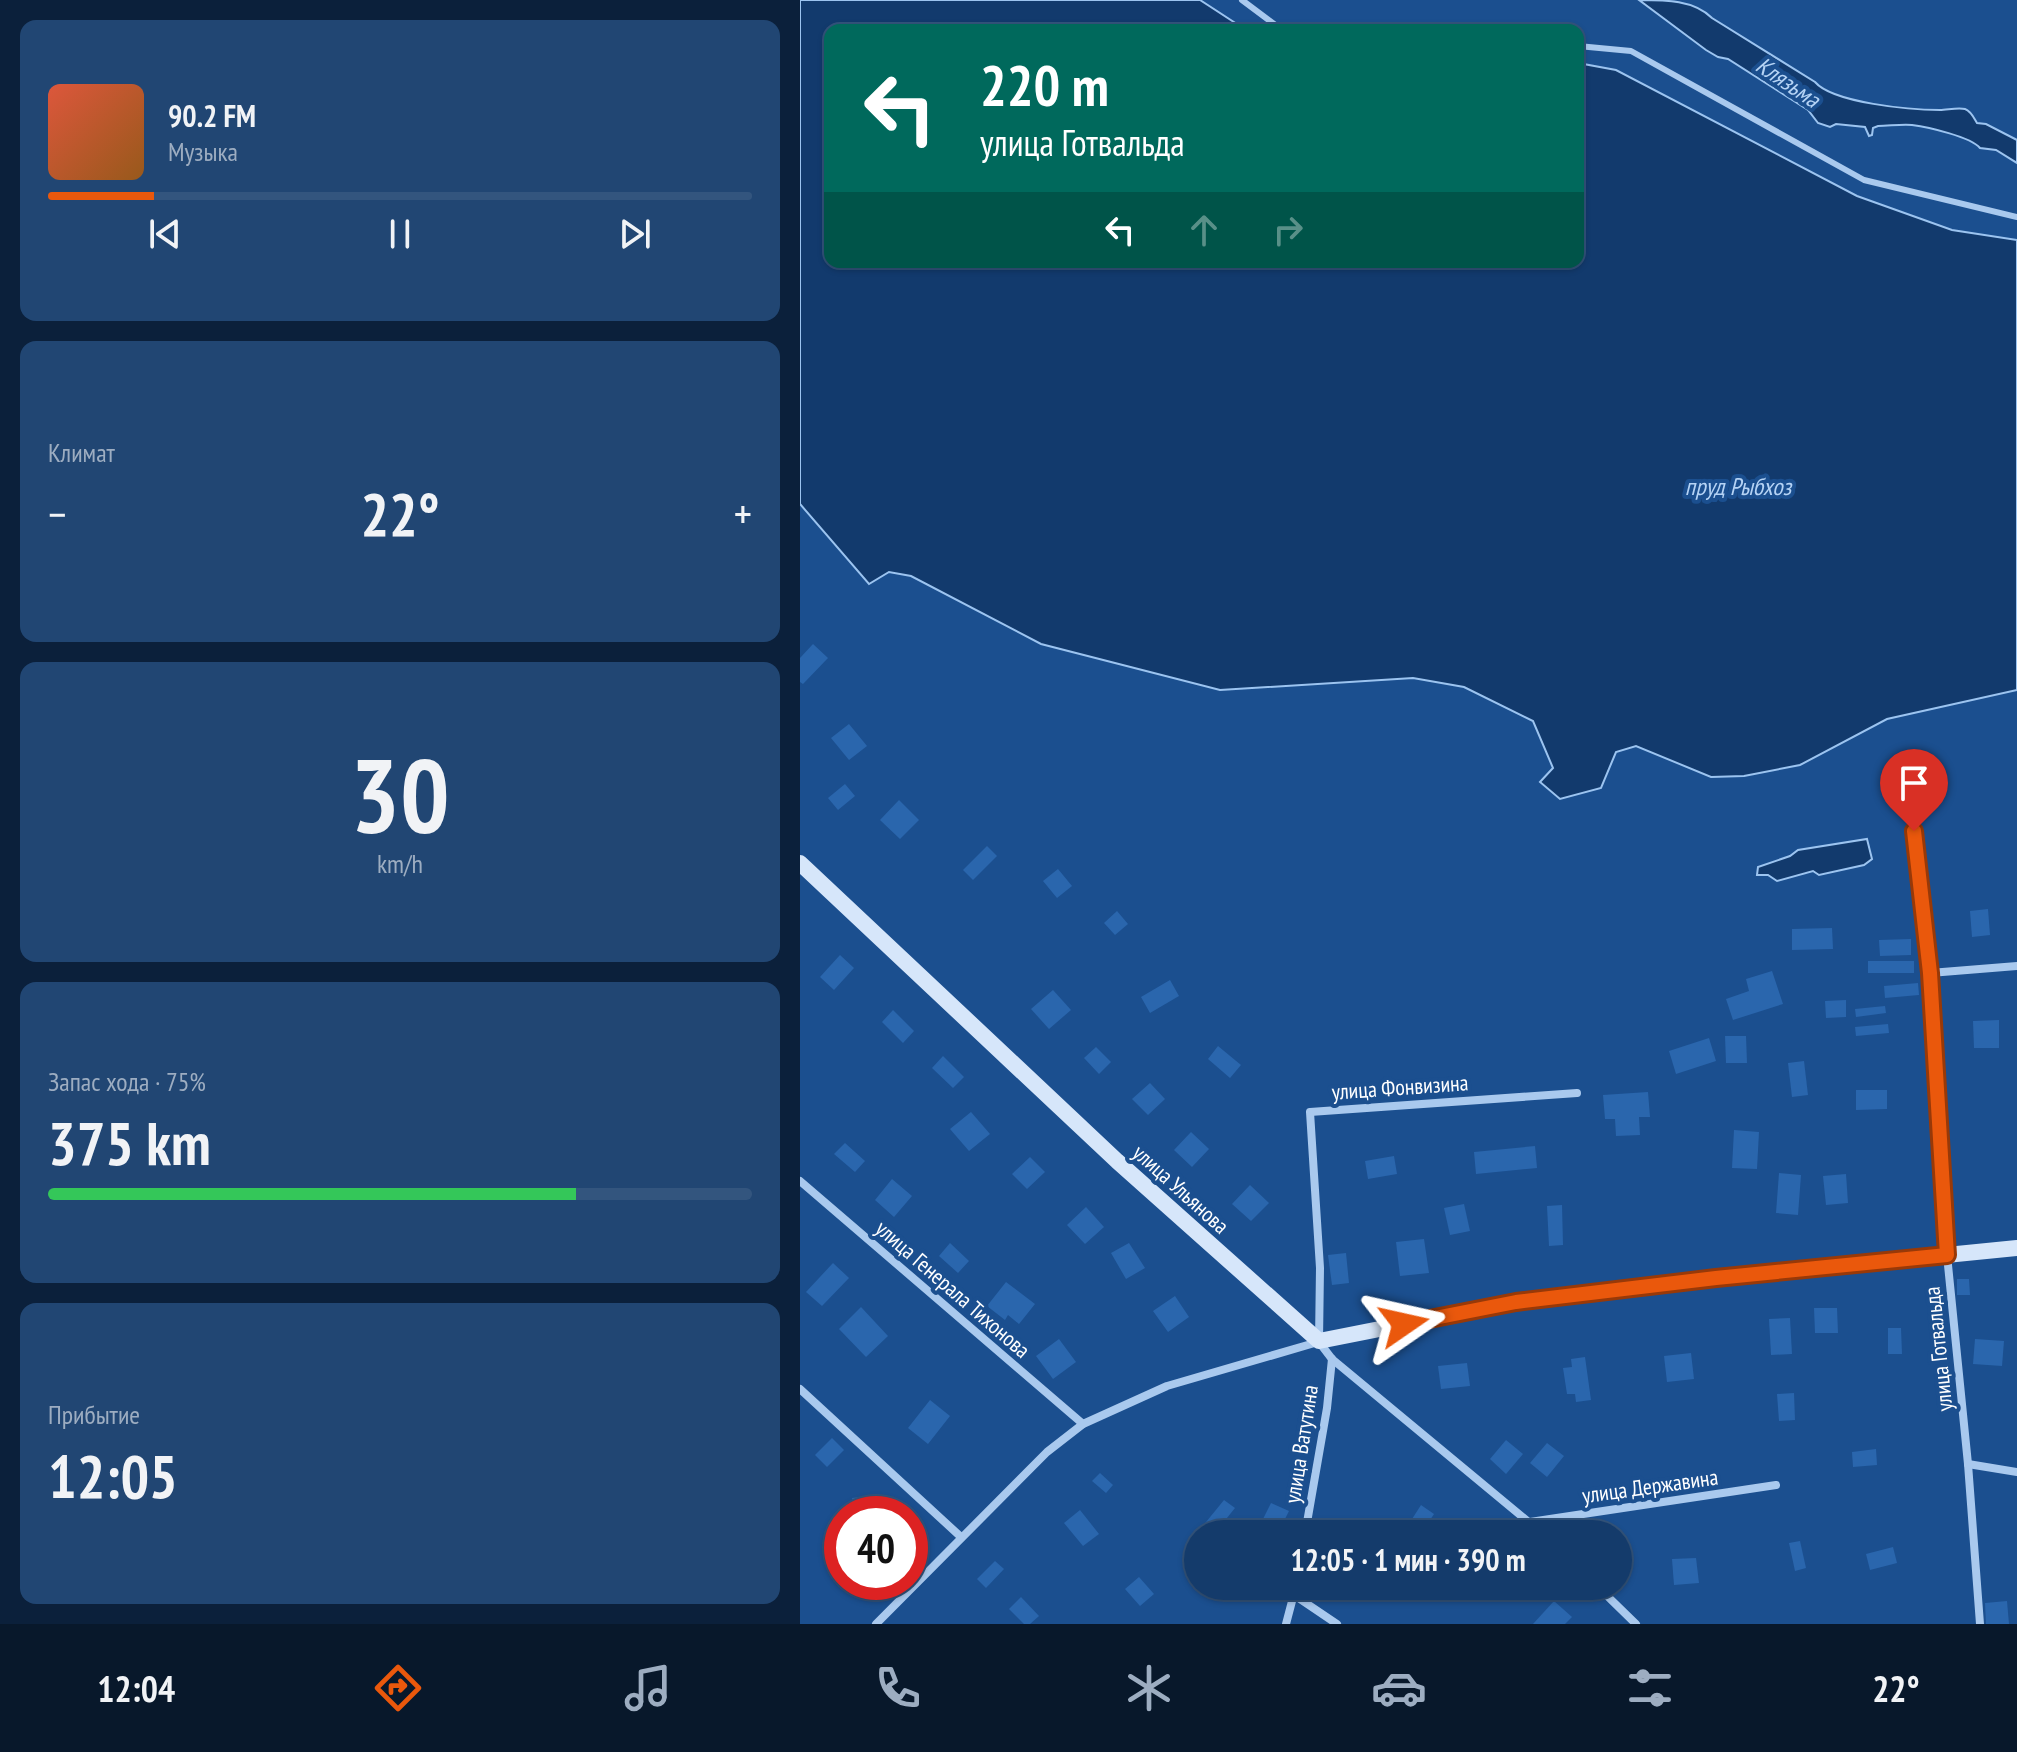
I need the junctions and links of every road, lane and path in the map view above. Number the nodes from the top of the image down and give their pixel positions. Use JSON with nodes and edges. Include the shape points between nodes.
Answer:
{"nodes":[{"id":1,"x":1242,"y":0,"type":"edge"},
{"id":2,"x":1274,"y":24,"type":"edge"},
{"id":3,"x":1584,"y":47,"type":"edge"},
{"id":4,"x":2017,"y":217,"type":"edge"},
{"id":5,"x":1914,"y":831,"type":"dead end"},
{"id":6,"x":800,"y":863,"type":"edge"},
{"id":7,"x":2017,"y":966,"type":"edge"},
{"id":8,"x":1930,"y":973,"type":"junction"},
{"id":9,"x":1577,"y":1093,"type":"dead end"},
{"id":10,"x":800,"y":1181,"type":"edge"},
{"id":11,"x":2017,"y":1248,"type":"edge"},
{"id":12,"x":1947,"y":1255,"type":"junction"},
{"id":13,"x":1319,"y":1341,"type":"junction"},
{"id":14,"x":1332,"y":1359,"type":"junction"},
{"id":15,"x":800,"y":1389,"type":"edge"},
{"id":16,"x":1083,"y":1424,"type":"junction"},
{"id":17,"x":1968,"y":1464,"type":"junction"},
{"id":18,"x":2017,"y":1472,"type":"edge"},
{"id":19,"x":1776,"y":1485,"type":"dead end"},
{"id":20,"x":1307,"y":1520,"type":"edge"},
{"id":21,"x":1528,"y":1520,"type":"edge"},
{"id":22,"x":1543,"y":1520,"type":"edge"},
{"id":23,"x":961,"y":1537,"type":"junction"},
{"id":24,"x":1293,"y":1600,"type":"edge"},
{"id":25,"x":1306,"y":1600,"type":"edge"},
{"id":26,"x":1611,"y":1600,"type":"edge"},
{"id":27,"x":876,"y":1624,"type":"edge"},
{"id":28,"x":1286,"y":1624,"type":"edge"},
{"id":29,"x":1337,"y":1624,"type":"edge"},
{"id":30,"x":1636,"y":1624,"type":"edge"},
{"id":31,"x":1980,"y":1624,"type":"edge"}],
"edges":[{"from":1,"to":2,"type":"lane"},
{"from":3,"to":4,"type":"lane","via":[[1631,51],[1864,180]]},
{"from":5,"to":8,"type":"street","name":"улица Готвальда"},
{"from":6,"to":13,"type":"street","name":"улица Ульянова","via":[[1117,1161]]},
{"from":7,"to":8,"type":"street"},
{"from":8,"to":12,"type":"street","name":"улица Готвальда"},
{"from":9,"to":13,"type":"street","name":"улица Фонвизина","via":[[1310,1112]]},
{"from":10,"to":16,"type":"street","name":"улица Генерала Тихонова"},
{"from":11,"to":12,"type":"street"},
{"from":12,"to":13,"type":"street","via":[[1516,1302]]},
{"from":12,"to":17,"type":"street","name":"улица Готвальда"},
{"from":13,"to":14,"type":"street","name":"улица Ульянова"},
{"from":13,"to":16,"type":"street","via":[[1167,1386]]},
{"from":14,"to":20,"type":"street","name":"улица Ватутина"},
{"from":14,"to":21,"type":"street","name":"улица Ульянова"},
{"from":15,"to":23,"type":"street"},
{"from":16,"to":23,"type":"street"},
{"from":17,"to":18,"type":"street"},
{"from":17,"to":31,"type":"street","name":"улица Готвальда"},
{"from":19,"to":22,"type":"street","name":"улица Державина"},
{"from":23,"to":27,"type":"street"},
{"from":24,"to":28,"type":"street"},
{"from":25,"to":29,"type":"street"},
{"from":26,"to":30,"type":"street"}]}
